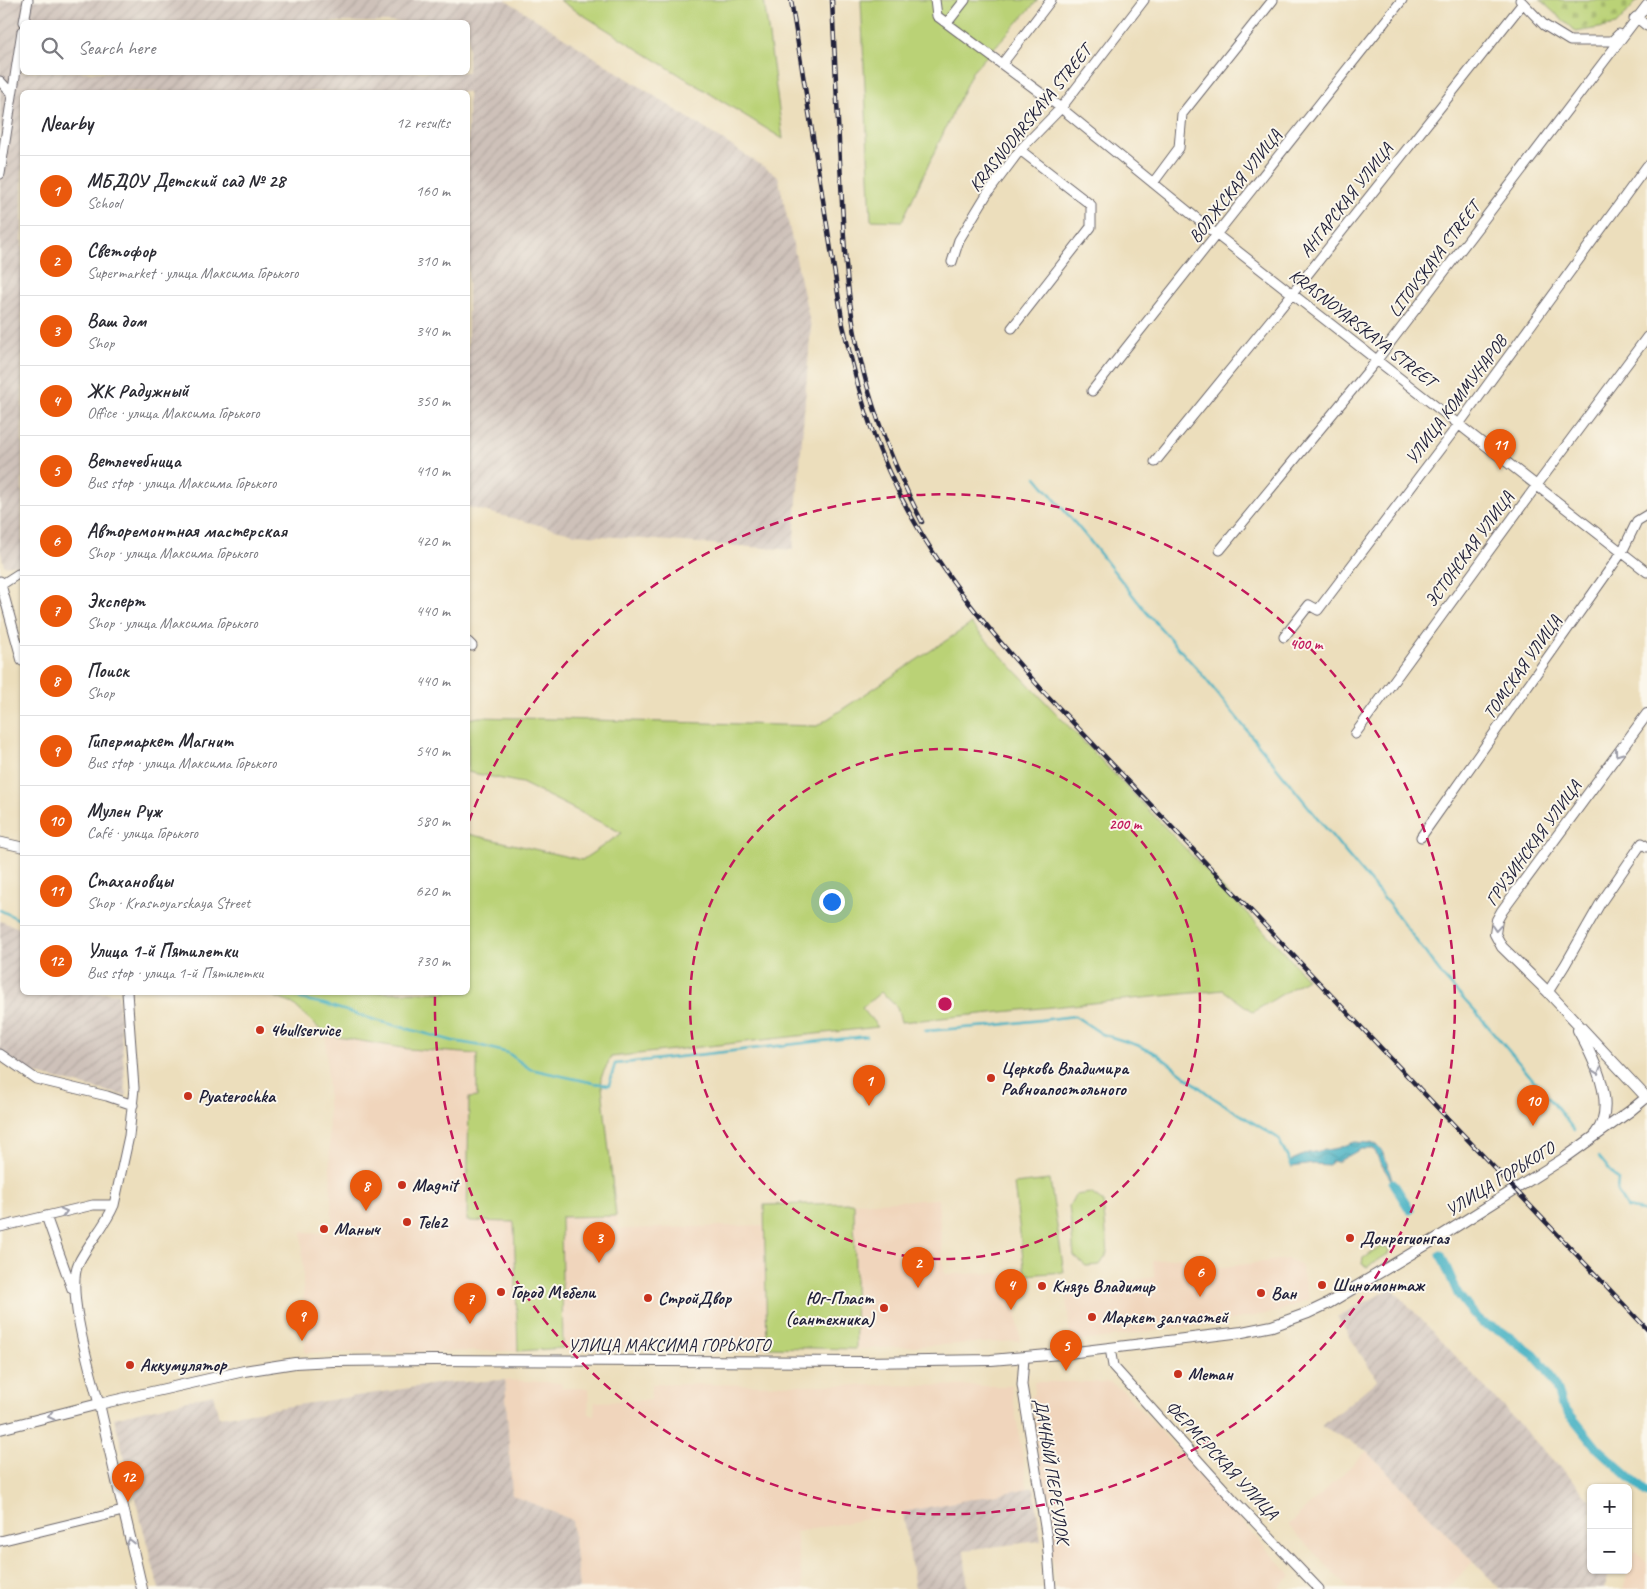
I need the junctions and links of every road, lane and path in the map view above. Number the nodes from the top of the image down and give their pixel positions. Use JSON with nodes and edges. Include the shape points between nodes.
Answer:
{"nodes":[{"id":1,"x":28,"y":0,"type":"edge"},
{"id":2,"x":935,"y":0,"type":"edge"},
{"id":3,"x":965,"y":0,"type":"edge"},
{"id":4,"x":1051,"y":0,"type":"edge"},
{"id":5,"x":1144,"y":0,"type":"edge"},
{"id":6,"x":1273,"y":0,"type":"edge"},
{"id":7,"x":1402,"y":0,"type":"edge"},
{"id":8,"x":1522,"y":2,"type":"edge"},
{"id":9,"x":1647,"y":4,"type":"edge"},
{"id":10,"x":1636,"y":17,"type":"junction"},
{"id":11,"x":24,"y":20,"type":"edge"},
{"id":12,"x":947,"y":23,"type":"junction"},
{"id":13,"x":1647,"y":26,"type":"edge"},
{"id":14,"x":20,"y":44,"type":"edge"},
{"id":15,"x":1002,"y":64,"type":"junction"},
{"id":16,"x":0,"y":81,"type":"edge"},
{"id":17,"x":12,"y":94,"type":"junction"},
{"id":18,"x":1061,"y":108,"type":"junction"},
{"id":19,"x":1020,"y":150,"type":"junction"},
{"id":20,"x":1647,"y":166,"type":"edge"},
{"id":21,"x":0,"y":174,"type":"edge"},
{"id":22,"x":1153,"y":183,"type":"junction"},
{"id":23,"x":1217,"y":235,"type":"junction"},
{"id":24,"x":952,"y":262,"type":"dead end"},
{"id":25,"x":1292,"y":294,"type":"junction"},
{"id":26,"x":1012,"y":328,"type":"dead end"},
{"id":27,"x":1647,"y":337,"type":"edge"},
{"id":28,"x":1377,"y":360,"type":"junction"},
{"id":29,"x":1092,"y":391,"type":"dead end"},
{"id":30,"x":1459,"y":424,"type":"junction"},
{"id":31,"x":1155,"y":462,"type":"dead end"},
{"id":32,"x":1537,"y":485,"type":"junction"},
{"id":33,"x":1647,"y":515,"type":"edge"},
{"id":34,"x":1220,"y":550,"type":"dead end"},
{"id":35,"x":1622,"y":552,"type":"junction"},
{"id":36,"x":1647,"y":572,"type":"edge"},
{"id":37,"x":20,"y":574,"type":"edge"},
{"id":38,"x":0,"y":583,"type":"edge"},
{"id":39,"x":1284,"y":637,"type":"dead end"},
{"id":40,"x":20,"y":654,"type":"edge"},
{"id":41,"x":1647,"y":714,"type":"edge"},
{"id":42,"x":1355,"y":734,"type":"dead end"},
{"id":43,"x":1421,"y":838,"type":"dead end"},
{"id":44,"x":0,"y":842,"type":"edge"},
{"id":45,"x":20,"y":847,"type":"edge"},
{"id":46,"x":1647,"y":847,"type":"edge"},
{"id":47,"x":1548,"y":992,"type":"junction"},
{"id":48,"x":127,"y":995,"type":"edge"},
{"id":49,"x":1567,"y":1012,"type":"junction"},
{"id":50,"x":0,"y":1054,"type":"edge"},
{"id":51,"x":1647,"y":1097,"type":"edge"},
{"id":52,"x":133,"y":1105,"type":"junction"},
{"id":53,"x":1586,"y":1143,"type":"junction"},
{"id":54,"x":114,"y":1205,"type":"junction"},
{"id":55,"x":46,"y":1216,"type":"junction"},
{"id":56,"x":0,"y":1227,"type":"edge"},
{"id":57,"x":75,"y":1295,"type":"junction"},
{"id":58,"x":1242,"y":1332,"type":"joint"},
{"id":59,"x":1110,"y":1348,"type":"junction"},
{"id":60,"x":1024,"y":1358,"type":"junction"},
{"id":61,"x":99,"y":1404,"type":"junction"},
{"id":62,"x":0,"y":1429,"type":"edge"},
{"id":63,"x":123,"y":1511,"type":"junction"},
{"id":64,"x":0,"y":1541,"type":"edge"},
{"id":65,"x":142,"y":1589,"type":"edge"},
{"id":66,"x":1051,"y":1589,"type":"edge"},
{"id":67,"x":1319,"y":1589,"type":"edge"}],
"edges":[{"from":1,"to":11,"type":"street"},
{"from":2,"to":12,"type":"street","name":"KRASNOYARSKAYA STREET","via":[[937,16]]},
{"from":3,"to":12,"type":"street"},
{"from":4,"to":15,"type":"street"},
{"from":5,"to":18,"type":"street","name":"KRASNODARSKAYA STREET"},
{"from":6,"to":22,"type":"street","via":[[1182,114],[1179,148]]},
{"from":7,"to":23,"type":"street","name":"ВОЛЖСКАЯ УЛИЦА"},
{"from":8,"to":10,"type":"street","via":[[1544,25],[1570,41],[1612,41]]},
{"from":8,"to":25,"type":"street","name":"АНГАРСКАЯ УЛИЦА"},
{"from":9,"to":10,"type":"street","name":"LITOVSKAYA STREET"},
{"from":10,"to":13,"type":"street"},
{"from":10,"to":28,"type":"street","name":"LITOVSKAYA STREET"},
{"from":12,"to":15,"type":"street","name":"KRASNOYARSKAYA STREET"},
{"from":14,"to":17,"type":"street"},
{"from":15,"to":18,"type":"street","name":"KRASNOYARSKAYA STREET"},
{"from":16,"to":17,"type":"street"},
{"from":17,"to":21,"type":"street"},
{"from":18,"to":19,"type":"street","name":"KRASNODARSKAYA STREET"},
{"from":18,"to":22,"type":"street","name":"KRASNOYARSKAYA STREET"},
{"from":19,"to":24,"type":"street","name":"KRASNODARSKAYA STREET","via":[[984,200],[960,240]]},
{"from":19,"to":26,"type":"street","via":[[1091,205],[1091,227]]},
{"from":20,"to":30,"type":"street","name":"УЛИЦА КОММУНАРОВ"},
{"from":22,"to":23,"type":"street","name":"KRASNOYARSKAYA STREET"},
{"from":23,"to":25,"type":"street","name":"KRASNOYARSKAYA STREET"},
{"from":23,"to":29,"type":"street","name":"ВОЛЖСКАЯ УЛИЦА"},
{"from":25,"to":28,"type":"street","name":"KRASNOYARSKAYA STREET"},
{"from":25,"to":31,"type":"street","name":"АНГАРСКАЯ УЛИЦА"},
{"from":27,"to":32,"type":"street","name":"ЭСТОНСКАЯ УЛИЦА"},
{"from":28,"to":30,"type":"street","name":"KRASNOYARSKAYA STREET"},
{"from":28,"to":34,"type":"street","name":"LITOVSKAYA STREET"},
{"from":30,"to":32,"type":"street","name":"KRASNOYARSKAYA STREET"},
{"from":30,"to":39,"type":"street","name":"УЛИЦА КОММУНАРОВ","via":[[1318,610],[1309,606]]},
{"from":32,"to":35,"type":"street","name":"KRASNOYARSKAYA STREET"},
{"from":32,"to":42,"type":"street","name":"ЭСТОНСКАЯ УЛИЦА"},
{"from":33,"to":35,"type":"street","name":"ТОМСКАЯ УЛИЦА","via":[[1637,521]]},
{"from":35,"to":36,"type":"street","name":"KRASNOYARSKAYA STREET"},
{"from":35,"to":43,"type":"street","name":"ТОМСКАЯ УЛИЦА"},
{"from":37,"to":38,"type":"street"},
{"from":38,"to":40,"type":"street"},
{"from":41,"to":47,"type":"main road","name":"ГРУЗИНСКАЯ УЛИЦА","one_way":true,"via":[[1497,920],[1495,934],[1502,947]]},
{"from":44,"to":45,"type":"street"},
{"from":46,"to":47,"type":"street","via":[[1642,843],[1631,858]]},
{"from":47,"to":49,"type":"main road","name":"ГРУЗИНСКАЯ УЛИЦА"},
{"from":48,"to":52,"type":"street","via":[[134,1071]]},
{"from":49,"to":51,"type":"main road","name":"ГРУЗИНСКАЯ УЛИЦА"},
{"from":49,"to":53,"type":"main road","one_way":true,"via":[[1596,1067],[1604,1102],[1603,1121]]},
{"from":50,"to":52,"type":"street","via":[[36,1080]]},
{"from":51,"to":53,"type":"main road"},
{"from":52,"to":54,"type":"street"},
{"from":53,"to":58,"type":"main road","name":"УЛИЦА ГОРЬКОГО","via":[[1329,1303],[1292,1320]]},
{"from":55,"to":54,"type":"street","one_way":true,"via":[[93,1205]]},
{"from":54,"to":57,"type":"street","via":[[78,1265]]},
{"from":55,"to":56,"type":"street"},
{"from":55,"to":57,"type":"street"},
{"from":57,"to":61,"type":"street"},
{"from":58,"to":59,"type":"main road","name":"УЛИЦА МАКСИМА ГОРЬКОГО"},
{"from":59,"to":60,"type":"main road","name":"УЛИЦА МАКСИМА ГОРЬКОГО"},
{"from":59,"to":67,"type":"street","name":"ФЕРМЕРСКАЯ УЛИЦА","via":[[1113,1366]]},
{"from":60,"to":61,"type":"main road","name":"УЛИЦА МАКСИМА ГОРЬКОГО","via":[[943,1362],[315,1362],[244,1371]]},
{"from":60,"to":66,"type":"street","name":"ДАЧНЫЙ ПЕРЕУЛОК","via":[[1022,1385],[1047,1538]]},
{"from":61,"to":62,"type":"main road","name":"УЛИЦА МАКСИМА ГОРЬКОГО","one_way":true},
{"from":61,"to":63,"type":"main road"},
{"from":63,"to":64,"type":"street"},
{"from":65,"to":63,"type":"main road","one_way":true}]}
